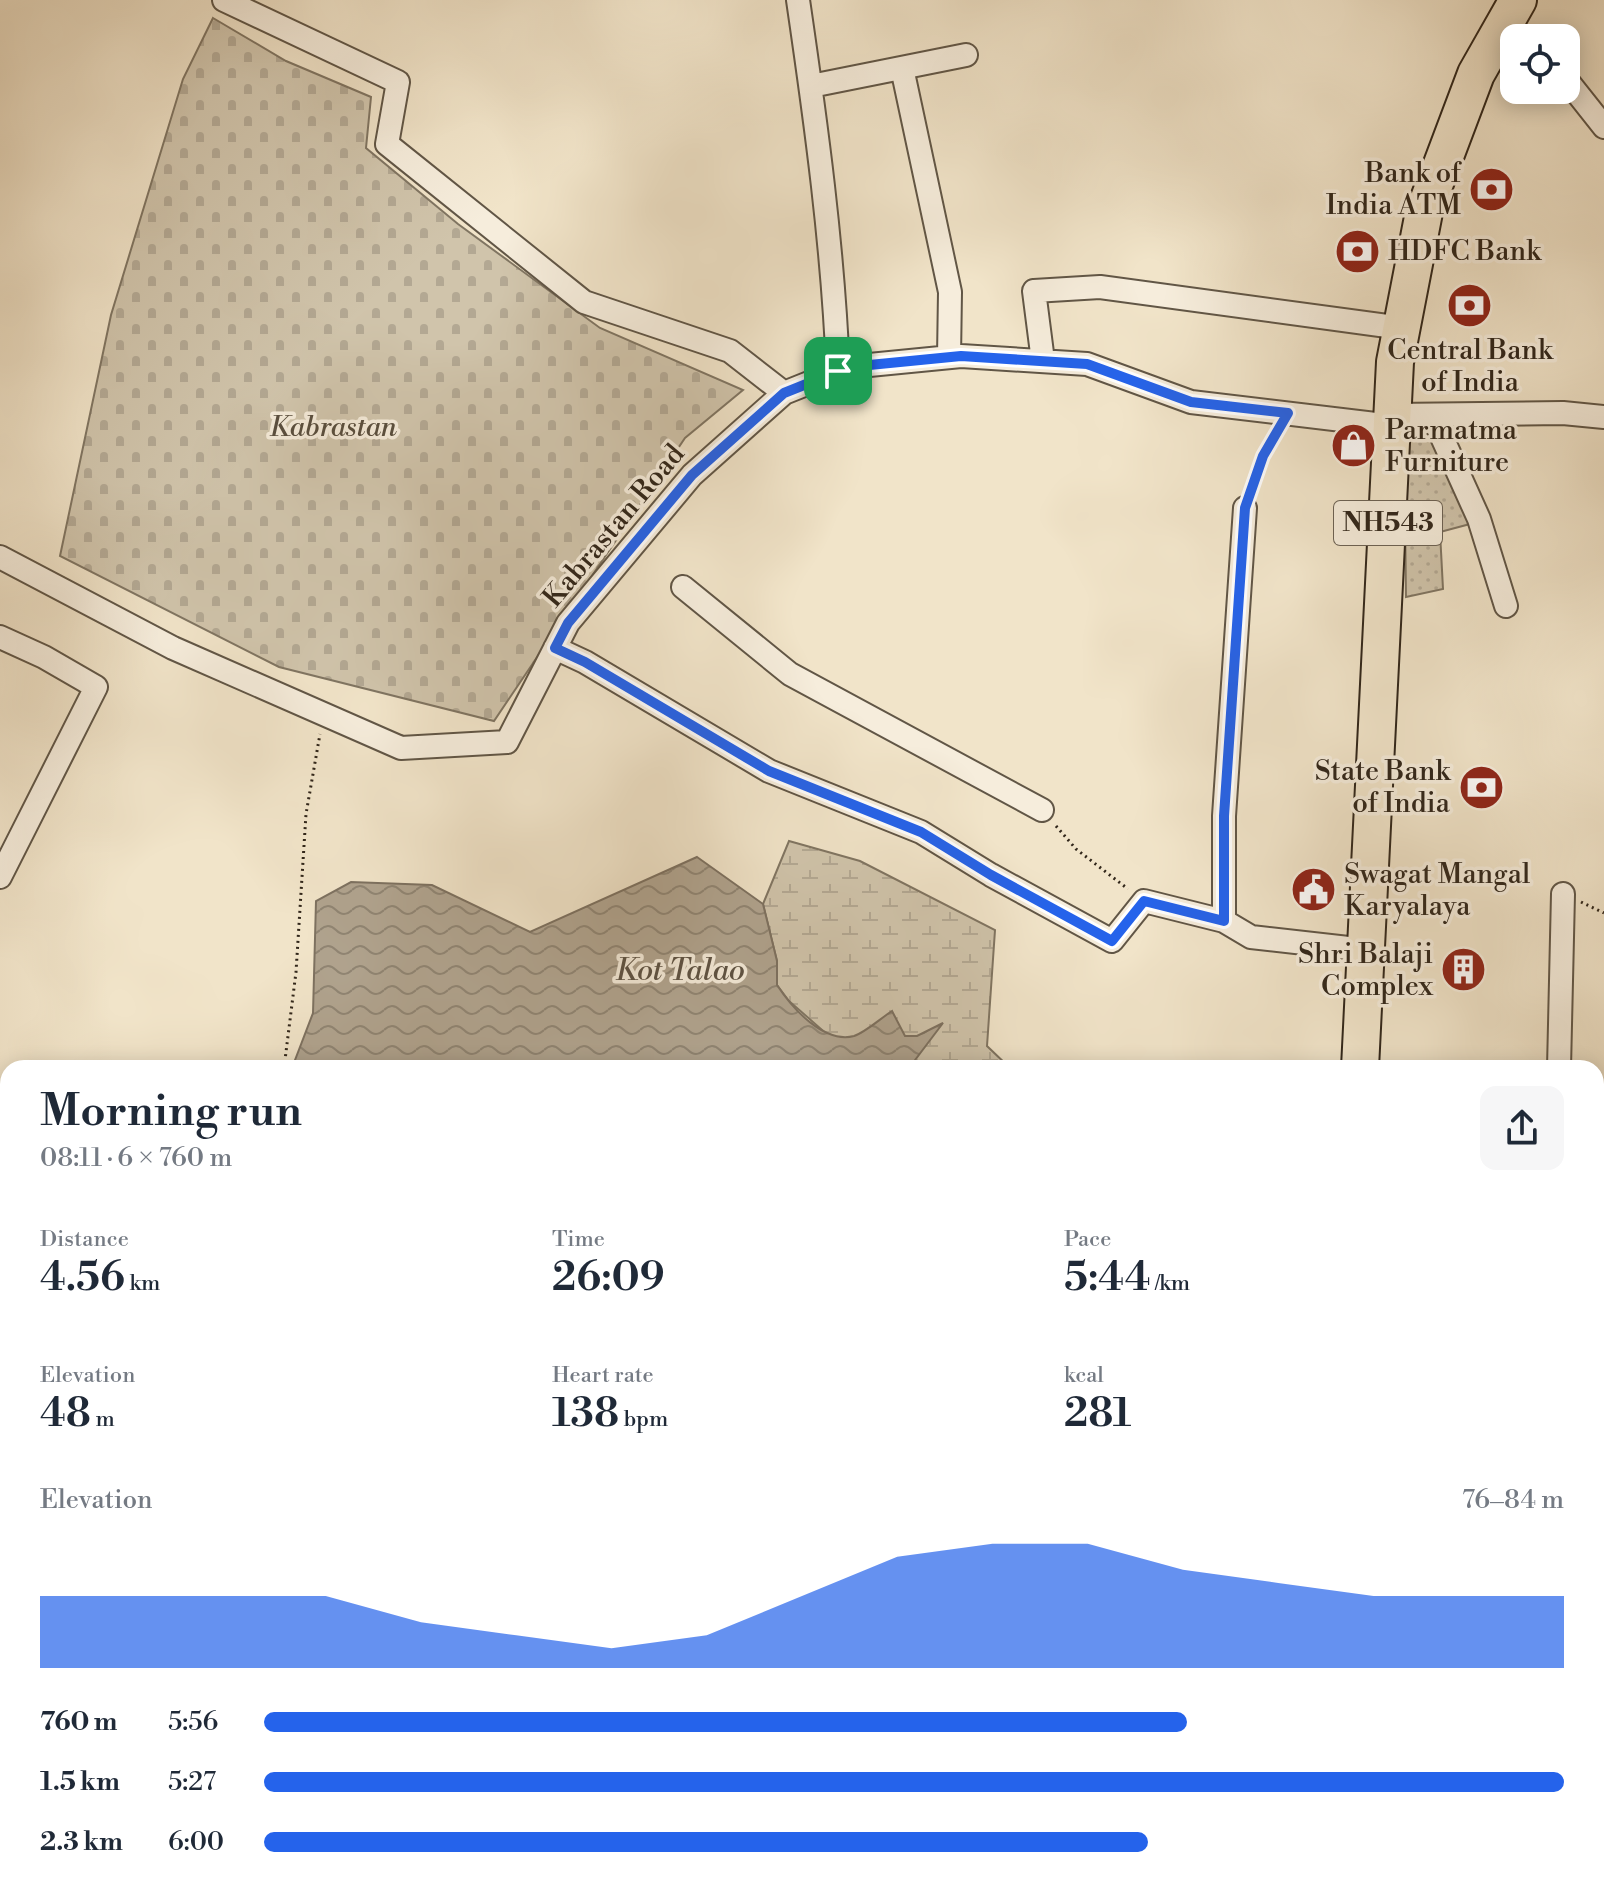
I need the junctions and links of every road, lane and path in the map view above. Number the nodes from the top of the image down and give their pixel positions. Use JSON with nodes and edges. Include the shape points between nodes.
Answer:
{"nodes":[{"id":1,"x":224,"y":0,"type":"edge"},
{"id":2,"x":798,"y":0,"type":"edge"},
{"id":3,"x":1517,"y":19,"type":"edge"},
{"id":4,"x":966,"y":55,"type":"dead end"},
{"id":5,"x":902,"y":68,"type":"junction"},
{"id":6,"x":811,"y":86,"type":"junction"},
{"id":7,"x":1580,"y":97,"type":"edge"},
{"id":8,"x":1604,"y":127,"type":"edge"},
{"id":9,"x":1402,"y":328,"type":"junction"},
{"id":10,"x":949,"y":357,"type":"junction"},
{"id":11,"x":1043,"y":361,"type":"junction"},
{"id":12,"x":838,"y":371,"type":"junction"},
{"id":13,"x":784,"y":393,"type":"junction"},
{"id":14,"x":1288,"y":413,"type":"junction"},
{"id":15,"x":1432,"y":415,"type":"junction"},
{"id":16,"x":1604,"y":417,"type":"edge"},
{"id":17,"x":1393,"y":420,"type":"junction"},
{"id":18,"x":1245,"y":508,"type":"joint"},
{"id":19,"x":0,"y":557,"type":"edge"},
{"id":20,"x":683,"y":587,"type":"dead end"},
{"id":21,"x":1506,"y":606,"type":"dead end"},
{"id":22,"x":0,"y":637,"type":"edge"},
{"id":23,"x":555,"y":648,"type":"junction"},
{"id":24,"x":323,"y":714,"type":"junction"},
{"id":25,"x":1042,"y":810,"type":"joint"},
{"id":26,"x":0,"y":877,"type":"edge"},
{"id":27,"x":1563,"y":894,"type":"dead end"},
{"id":28,"x":1144,"y":901,"type":"junction"},
{"id":29,"x":1224,"y":921,"type":"junction"},
{"id":30,"x":1366,"y":950,"type":"junction"},
{"id":31,"x":285,"y":1060,"type":"edge"},
{"id":32,"x":1360,"y":1060,"type":"edge"},
{"id":33,"x":1559,"y":1060,"type":"edge"}],
"edges":[{"from":1,"to":13,"type":"street","via":[[398,82],[387,144],[584,302],[730,351]]},
{"from":2,"to":6,"type":"street"},
{"from":3,"to":9,"type":"highway","number":"NH543","via":[[1476,74],[1424,212]]},
{"from":4,"to":5,"type":"street"},
{"from":5,"to":6,"type":"street"},
{"from":5,"to":10,"type":"street","via":[[950,292]]},
{"from":6,"to":12,"type":"street"},
{"from":7,"to":8,"type":"street"},
{"from":9,"to":11,"type":"street","via":[[1100,287],[1034,291]]},
{"from":9,"to":17,"type":"highway","number":"NH543"},
{"from":10,"to":11,"type":"street","name":"Kabrastan Road"},
{"from":10,"to":12,"type":"street","name":"Kabrastan Road"},
{"from":11,"to":14,"type":"street","name":"Kabrastan Road","via":[[1087,364],[1191,402]]},
{"from":12,"to":13,"type":"street","name":"Kabrastan Road"},
{"from":13,"to":23,"type":"street","name":"Kabrastan Road","via":[[692,475],[568,623]]},
{"from":14,"to":17,"type":"street","name":"Kabrastan Road"},
{"from":14,"to":18,"type":"path","via":[[1263,456]]},
{"from":15,"to":16,"type":"street","name":"Kabrastan Road"},
{"from":15,"to":17,"type":"street","name":"Kabrastan Road"},
{"from":15,"to":21,"type":"street","via":[[1479,519]]},
{"from":17,"to":30,"type":"highway","number":"NH543"},
{"from":18,"to":29,"type":"street","via":[[1224,816]]},
{"from":19,"to":24,"type":"street","via":[[173,648]]},
{"from":20,"to":25,"type":"street","via":[[790,674]]},
{"from":22,"to":26,"type":"street","via":[[96,687]]},
{"from":23,"to":24,"type":"street","name":"Kabrastan Road","via":[[507,742],[401,748]]},
{"from":23,"to":28,"type":"street","via":[[769,771],[921,832],[1112,941]]},
{"from":24,"to":31,"type":"path","via":[[306,814]]},
{"from":25,"to":28,"type":"path","via":[[1076,849]]},
{"from":27,"to":33,"type":"street"},
{"from":28,"to":29,"type":"street"},
{"from":29,"to":30,"type":"street","via":[[1251,937]]},
{"from":30,"to":32,"type":"highway","number":"NH543"}]}
